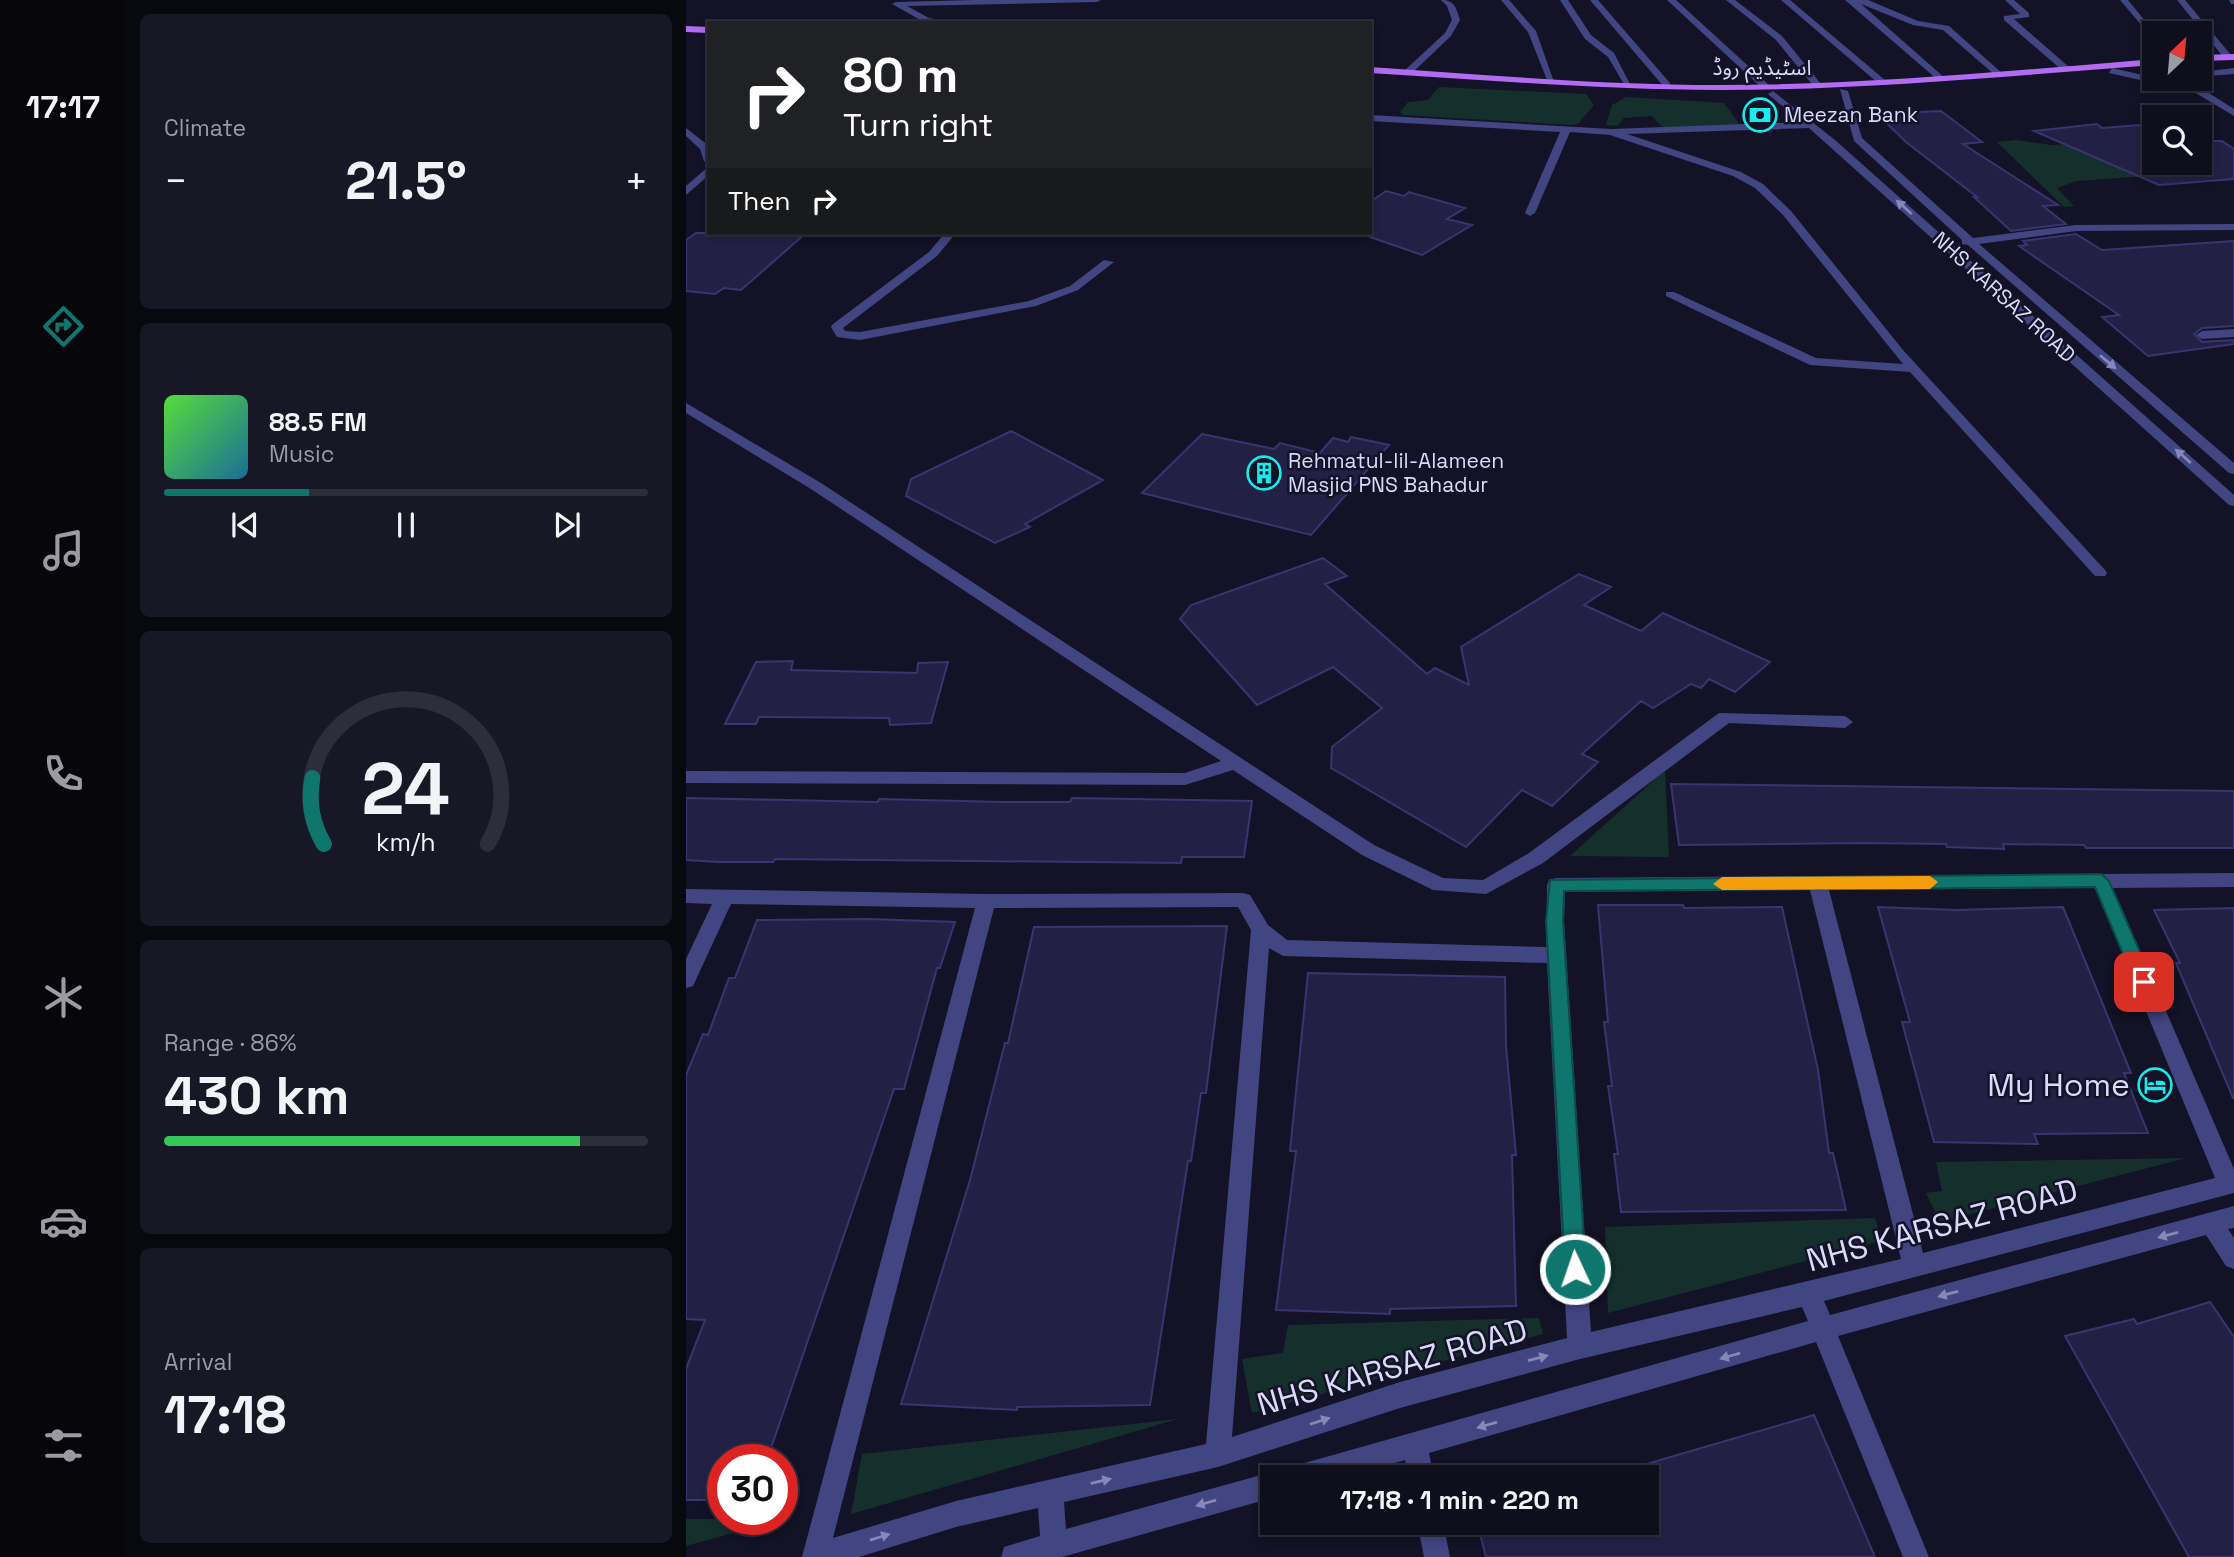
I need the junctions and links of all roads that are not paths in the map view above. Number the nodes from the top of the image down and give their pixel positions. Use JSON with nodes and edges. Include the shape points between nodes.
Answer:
{"nodes":[{"id":1,"x":1097,"y":0,"type":"edge"},
{"id":2,"x":1445,"y":0,"type":"edge"},
{"id":3,"x":1505,"y":0,"type":"edge"},
{"id":4,"x":1564,"y":0,"type":"edge"},
{"id":5,"x":1594,"y":0,"type":"edge"},
{"id":6,"x":1671,"y":0,"type":"edge"},
{"id":7,"x":1731,"y":0,"type":"edge"},
{"id":8,"x":1785,"y":0,"type":"edge"},
{"id":9,"x":1850,"y":0,"type":"edge"},
{"id":10,"x":2009,"y":0,"type":"edge"},
{"id":11,"x":2124,"y":0,"type":"edge"},
{"id":12,"x":2181,"y":0,"type":"edge"},
{"id":13,"x":892,"y":2,"type":"edge"},
{"id":14,"x":934,"y":21,"type":"edge"},
{"id":15,"x":2142,"y":23,"type":"edge"},
{"id":16,"x":686,"y":29,"type":"edge"},
{"id":17,"x":707,"y":30,"type":"edge"},
{"id":18,"x":686,"y":36,"type":"edge"},
{"id":19,"x":707,"y":37,"type":"edge"},
{"id":20,"x":2212,"y":58,"type":"edge"},
{"id":21,"x":2232,"y":59,"type":"edge"},
{"id":22,"x":2142,"y":63,"type":"edge"},
{"id":23,"x":2212,"y":63,"type":"edge"},
{"id":24,"x":2066,"y":68,"type":"junction"},
{"id":25,"x":2142,"y":69,"type":"edge"},
{"id":26,"x":2112,"y":71,"type":"junction"},
{"id":27,"x":2234,"y":71,"type":"edge"},
{"id":28,"x":1372,"y":72,"type":"edge"},
{"id":29,"x":1372,"y":72,"type":"edge"},
{"id":30,"x":1408,"y":72,"type":"junction"},
{"id":31,"x":2212,"y":73,"type":"edge"},
{"id":32,"x":1999,"y":74,"type":"junction"},
{"id":33,"x":2142,"y":78,"type":"edge"},
{"id":34,"x":1942,"y":79,"type":"junction"},
{"id":35,"x":1551,"y":80,"type":"junction"},
{"id":36,"x":1882,"y":82,"type":"junction"},
{"id":37,"x":1628,"y":84,"type":"junction"},
{"id":38,"x":1667,"y":85,"type":"junction"},
{"id":39,"x":1818,"y":86,"type":"junction"},
{"id":40,"x":1769,"y":90,"type":"junction"},
{"id":41,"x":1843,"y":91,"type":"junction"},
{"id":42,"x":2199,"y":91,"type":"edge"},
{"id":43,"x":2234,"y":113,"type":"edge"},
{"id":44,"x":1375,"y":122,"type":"edge"},
{"id":45,"x":1811,"y":125,"type":"junction"},
{"id":46,"x":1566,"y":130,"type":"junction"},
{"id":47,"x":686,"y":131,"type":"edge"},
{"id":48,"x":1611,"y":132,"type":"junction"},
{"id":49,"x":1857,"y":139,"type":"junction"},
{"id":50,"x":1832,"y":142,"type":"junction"},
{"id":51,"x":707,"y":148,"type":"edge"},
{"id":52,"x":707,"y":171,"type":"edge"},
{"id":53,"x":687,"y":191,"type":"edge"},
{"id":54,"x":707,"y":192,"type":"edge"},
{"id":55,"x":1530,"y":213,"type":"dead end"},
{"id":56,"x":2234,"y":228,"type":"edge"},
{"id":57,"x":949,"y":235,"type":"edge"},
{"id":58,"x":1971,"y":242,"type":"junction"},
{"id":59,"x":1946,"y":245,"type":"junction"},
{"id":60,"x":1108,"y":262,"type":"dead end"},
{"id":61,"x":1670,"y":294,"type":"dead end"},
{"id":62,"x":2234,"y":333,"type":"edge"},
{"id":63,"x":2202,"y":335,"type":"dead end"},
{"id":64,"x":1914,"y":369,"type":"junction"},
{"id":65,"x":686,"y":407,"type":"edge"},
{"id":66,"x":2234,"y":470,"type":"edge"},
{"id":67,"x":2234,"y":502,"type":"edge"},
{"id":68,"x":2100,"y":573,"type":"dead end"},
{"id":69,"x":1845,"y":722,"type":"dead end"},
{"id":70,"x":1238,"y":762,"type":"junction"},
{"id":71,"x":686,"y":777,"type":"edge"},
{"id":72,"x":2234,"y":880,"type":"edge"},
{"id":73,"x":2101,"y":881,"type":"junction"},
{"id":74,"x":1818,"y":883,"type":"junction"},
{"id":75,"x":686,"y":896,"type":"edge"},
{"id":76,"x":725,"y":897,"type":"junction"},
{"id":77,"x":986,"y":901,"type":"junction"},
{"id":78,"x":1261,"y":930,"type":"junction"},
{"id":79,"x":1557,"y":955,"type":"junction"},
{"id":80,"x":686,"y":980,"type":"edge"},
{"id":81,"x":2232,"y":1183,"type":"edge"},
{"id":82,"x":2223,"y":1220,"type":"edge"},
{"id":83,"x":2234,"y":1258,"type":"edge"},
{"id":84,"x":1915,"y":1267,"type":"junction"},
{"id":85,"x":1809,"y":1294,"type":"junction"},
{"id":86,"x":1824,"y":1329,"type":"junction"},
{"id":87,"x":1580,"y":1347,"type":"junction"},
{"id":88,"x":1415,"y":1445,"type":"junction"},
{"id":89,"x":1218,"y":1454,"type":"junction"},
{"id":90,"x":1344,"y":1465,"type":"edge"},
{"id":91,"x":1419,"y":1465,"type":"edge"},
{"id":92,"x":1260,"y":1488,"type":"edge"},
{"id":93,"x":1050,"y":1493,"type":"junction"},
{"id":94,"x":1433,"y":1535,"type":"edge"},
{"id":95,"x":1054,"y":1546,"type":"junction"},
{"id":96,"x":815,"y":1557,"type":"edge"},
{"id":97,"x":1014,"y":1557,"type":"edge"},
{"id":98,"x":1437,"y":1557,"type":"edge"},
{"id":99,"x":1916,"y":1557,"type":"edge"}],
"edges":[{"from":1,"to":13,"type":"street"},
{"from":2,"to":30,"type":"street","via":[[1456,20],[1448,34]]},
{"from":3,"to":35,"type":"street","via":[[1532,31]]},
{"from":4,"to":37,"type":"street","via":[[1588,37],[1611,55]]},
{"from":5,"to":38,"type":"street"},
{"from":6,"to":40,"type":"street","name":"NHS KARSAZ ROAD"},
{"from":7,"to":39,"type":"street","via":[[1779,38]]},
{"from":8,"to":36,"type":"street"},
{"from":9,"to":32,"type":"street","via":[[1946,29]]},
{"from":9,"to":34,"type":"street"},
{"from":10,"to":24,"type":"street","via":[[2026,15],[2007,18]]},
{"from":11,"to":15,"type":"street"},
{"from":12,"to":21,"type":"street"},
{"from":13,"to":14,"type":"street"},
{"from":16,"to":17,"type":"main road"},
{"from":18,"to":19,"type":"main road"},
{"from":20,"to":21,"type":"main road"},
{"from":21,"to":23,"type":"main road"},
{"from":22,"to":24,"type":"main road","name":"اسٹیڈیم روڈ"},
{"from":24,"to":32,"type":"main road","name":"اسٹیڈیم روڈ"},
{"from":25,"to":26,"type":"main road","name":"اسٹیڈیم روڈ"},
{"from":26,"to":33,"type":"street"},
{"from":26,"to":41,"type":"main road","name":"اسٹیڈیم روڈ"},
{"from":27,"to":31,"type":"street"},
{"from":28,"to":30,"type":"main road","name":"اسٹیڈیم روڈ"},
{"from":29,"to":40,"type":"main road","name":"اسٹیڈیم روڈ","via":[[1617,89]]},
{"from":30,"to":35,"type":"main road","name":"اسٹیڈیم روڈ"},
{"from":32,"to":34,"type":"main road","name":"اسٹیڈیم روڈ"},
{"from":34,"to":36,"type":"main road","name":"اسٹیڈیم روڈ"},
{"from":35,"to":37,"type":"main road","name":"اسٹیڈیم روڈ"},
{"from":36,"to":39,"type":"main road","name":"اسٹیڈیم روڈ"},
{"from":37,"to":38,"type":"main road","name":"اسٹیڈیم روڈ"},
{"from":38,"to":40,"type":"main road","name":"اسٹیڈیم روڈ"},
{"from":39,"to":40,"type":"main road","name":"اسٹیڈیم روڈ"},
{"from":40,"to":41,"type":"main road","name":"اسٹیڈیم روڈ"},
{"from":40,"to":45,"type":"street","name":"NHS KARSAZ ROAD"},
{"from":41,"to":49,"type":"street"},
{"from":42,"to":43,"type":"street"},
{"from":44,"to":46,"type":"street"},
{"from":45,"to":48,"type":"street"},
{"from":45,"to":50,"type":"street","name":"NHS KARSAZ ROAD"},
{"from":46,"to":48,"type":"street"},
{"from":46,"to":55,"type":"street"},
{"from":47,"to":51,"type":"street"},
{"from":48,"to":64,"type":"street","via":[[1737,174],[1759,186],[1787,213]]},
{"from":49,"to":50,"type":"street"},
{"from":49,"to":58,"type":"street"},
{"from":59,"to":50,"type":"street","name":"NHS KARSAZ ROAD","one_way":true},
{"from":52,"to":53,"type":"street"},
{"from":53,"to":54,"type":"street"},
{"from":56,"to":58,"type":"street","via":[[2076,228]]},
{"from":57,"to":60,"type":"street","via":[[933,254],[837,327],[841,334],[860,336],[1032,304],[1074,288]]},
{"from":58,"to":59,"type":"street"},
{"from":58,"to":66,"type":"street","one_way":true},
{"from":67,"to":59,"type":"street","name":"NHS KARSAZ ROAD","one_way":true},
{"from":61,"to":64,"type":"street","via":[[1814,362]]},
{"from":62,"to":63,"type":"street"},
{"from":64,"to":68,"type":"street"},
{"from":65,"to":70,"type":"street","via":[[816,486]]},
{"from":69,"to":70,"type":"street","via":[[1725,717],[1536,859],[1486,887],[1440,885],[1368,850]]},
{"from":70,"to":71,"type":"street","via":[[1185,779]]},
{"from":72,"to":73,"type":"street"},
{"from":73,"to":74,"type":"street"},
{"from":73,"to":81,"type":"street"},
{"from":74,"to":79,"type":"street","via":[[1556,885]]},
{"from":74,"to":84,"type":"street"},
{"from":75,"to":76,"type":"street"},
{"from":76,"to":77,"type":"street"},
{"from":76,"to":80,"type":"street"},
{"from":77,"to":78,"type":"street","via":[[1243,900]]},
{"from":77,"to":96,"type":"street"},
{"from":78,"to":79,"type":"street","via":[[1283,948]]},
{"from":78,"to":89,"type":"street"},
{"from":79,"to":87,"type":"street"},
{"from":81,"to":84,"type":"street","name":"NHS KARSAZ ROAD"},
{"from":82,"to":83,"type":"street"},
{"from":82,"to":86,"type":"street","one_way":true},
{"from":84,"to":85,"type":"street","name":"NHS KARSAZ ROAD"},
{"from":85,"to":86,"type":"street"},
{"from":85,"to":87,"type":"street","name":"NHS KARSAZ ROAD"},
{"from":86,"to":88,"type":"street","one_way":true},
{"from":86,"to":99,"type":"street"},
{"from":89,"to":87,"type":"street","name":"NHS KARSAZ ROAD","one_way":true,"via":[[1400,1395]]},
{"from":88,"to":90,"type":"street"},
{"from":88,"to":91,"type":"street"},
{"from":93,"to":89,"type":"street","name":"NHS KARSAZ ROAD","one_way":true},
{"from":92,"to":95,"type":"street","one_way":true},
{"from":93,"to":95,"type":"street"},
{"from":96,"to":93,"type":"street","name":"NHS KARSAZ ROAD","one_way":true,"via":[[956,1514]]},
{"from":94,"to":98,"type":"street"},
{"from":95,"to":97,"type":"street"}]}
